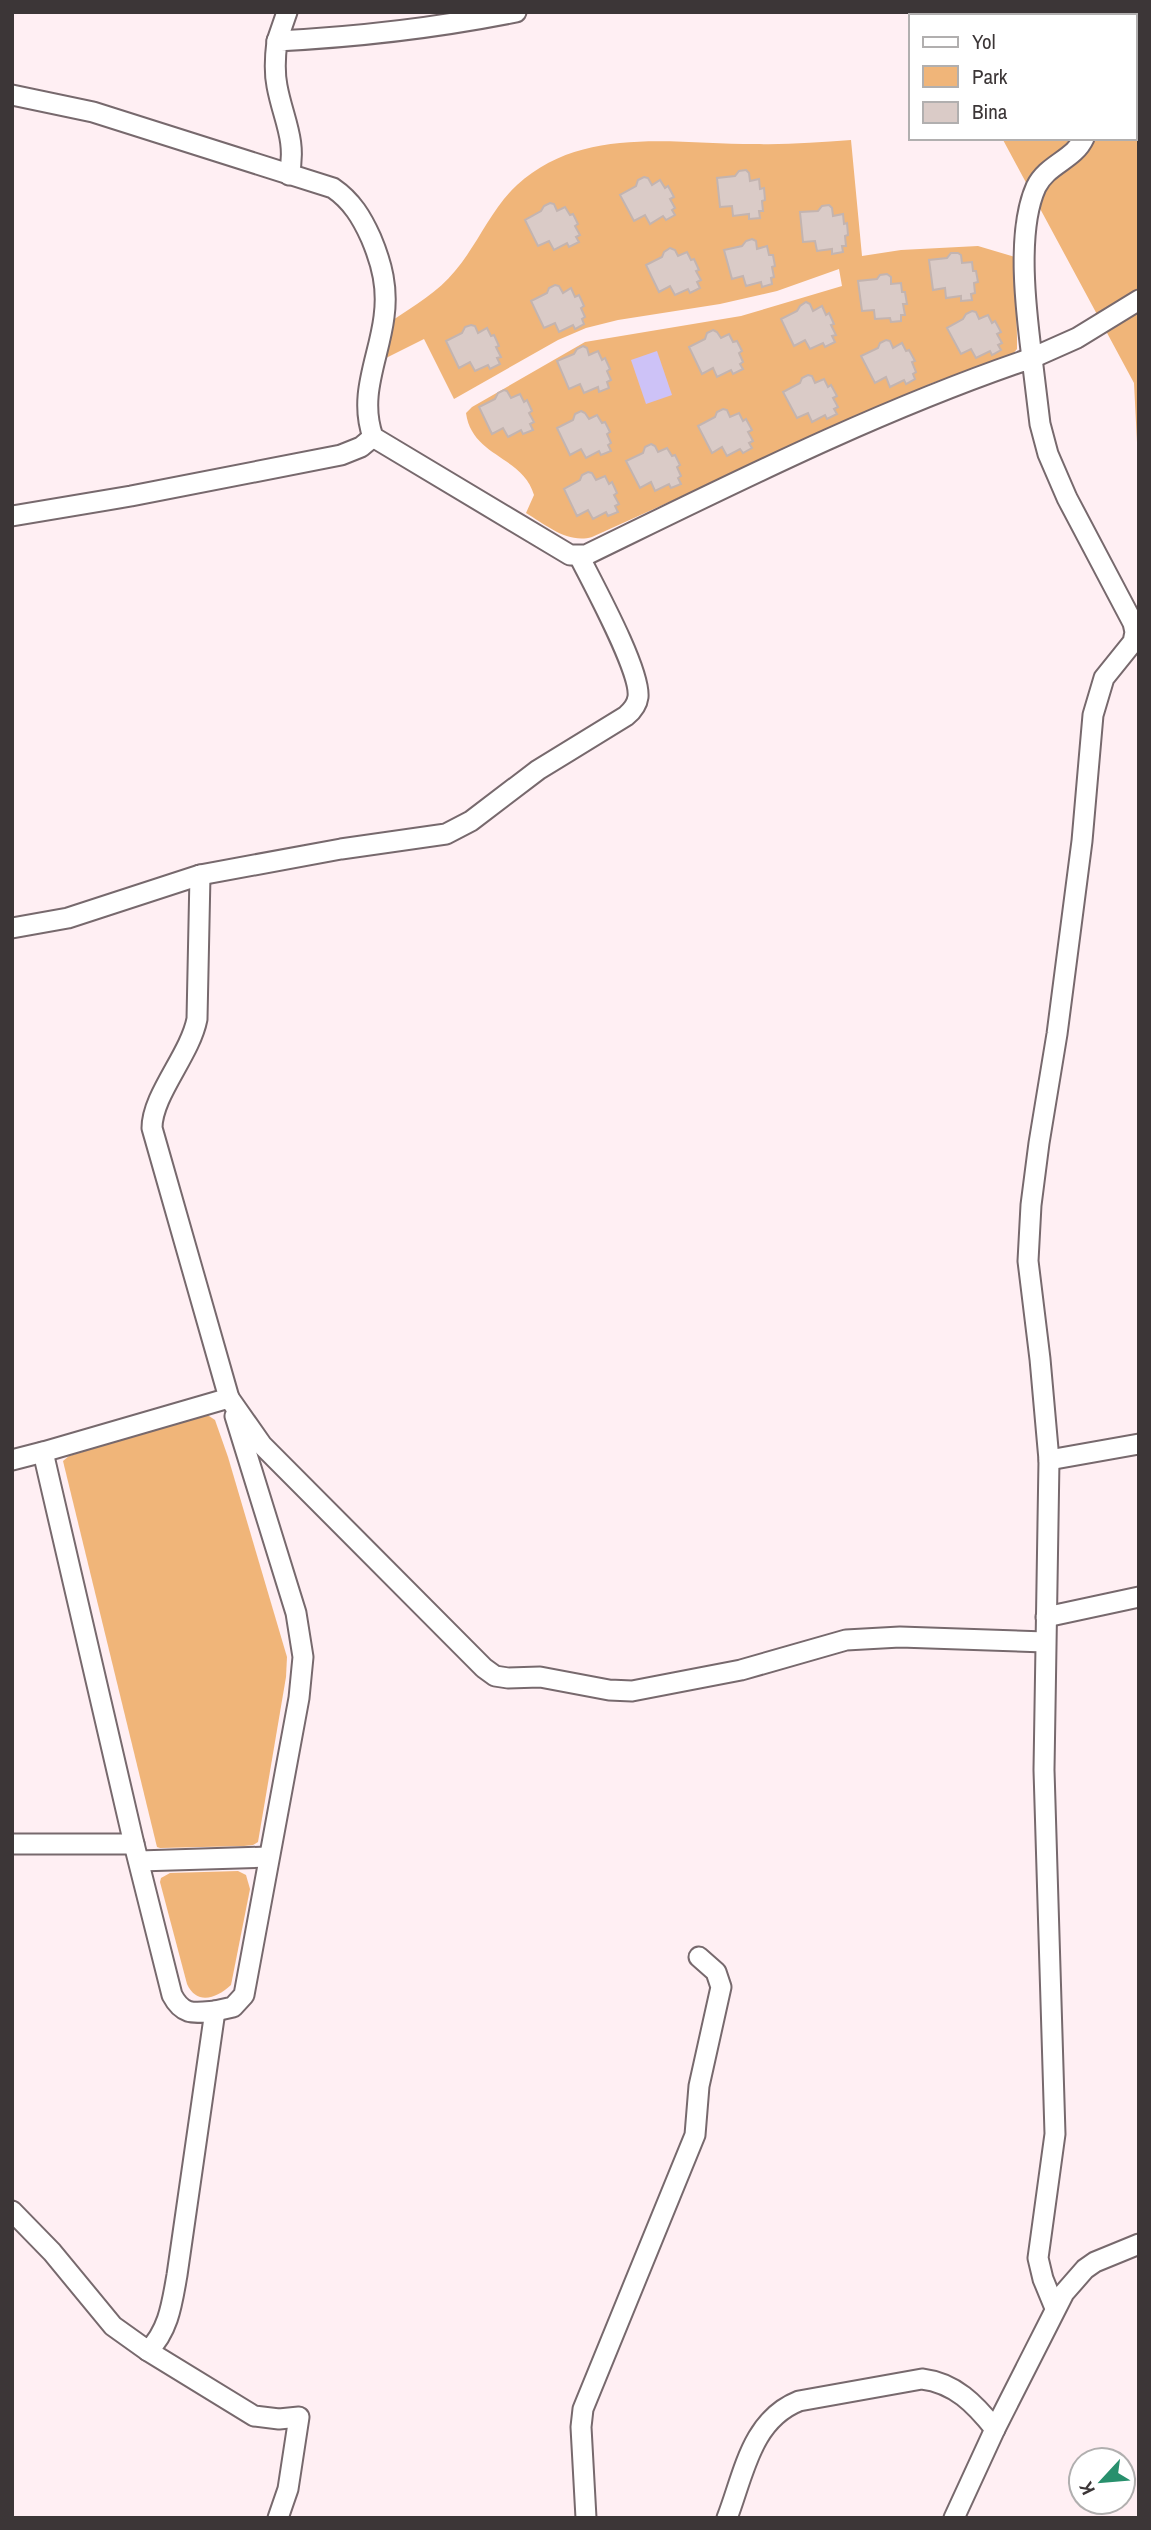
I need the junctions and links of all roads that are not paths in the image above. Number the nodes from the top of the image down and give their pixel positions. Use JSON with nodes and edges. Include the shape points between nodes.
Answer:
{"nodes":[{"id":1,"x":287,"y":12,"type":"edge"},
{"id":2,"x":516,"y":12,"type":"edge"},
{"id":3,"x":277,"y":41,"type":"junction"},
{"id":4,"x":12,"y":95,"type":"edge"},
{"id":5,"x":1083,"y":140,"type":"edge"},
{"id":6,"x":289,"y":175,"type":"junction"},
{"id":7,"x":1139,"y":300,"type":"edge"},
{"id":8,"x":1032,"y":358,"type":"junction"},
{"id":9,"x":373,"y":438,"type":"junction"},
{"id":10,"x":12,"y":516,"type":"edge"},
{"id":11,"x":579,"y":556,"type":"junction"},
{"id":12,"x":200,"y":875,"type":"junction"},
{"id":13,"x":12,"y":928,"type":"edge"},
{"id":14,"x":229,"y":1398,"type":"junction"},
{"id":15,"x":1139,"y":1444,"type":"edge"},
{"id":16,"x":44,"y":1452,"type":"junction"},
{"id":17,"x":12,"y":1460,"type":"edge"},
{"id":18,"x":1049,"y":1460,"type":"junction"},
{"id":19,"x":1139,"y":1597,"type":"edge"},
{"id":20,"x":1046,"y":1617,"type":"junction"},
{"id":21,"x":1045,"y":1642,"type":"junction"},
{"id":22,"x":12,"y":1844,"type":"edge"},
{"id":23,"x":136,"y":1852,"type":"junction"},
{"id":24,"x":268,"y":1857,"type":"junction"},
{"id":25,"x":699,"y":1957,"type":"dead end"},
{"id":26,"x":215,"y":2011,"type":"junction"},
{"id":27,"x":12,"y":2211,"type":"edge"},
{"id":28,"x":1139,"y":2244,"type":"edge"},
{"id":29,"x":1055,"y":2308,"type":"junction"},
{"id":30,"x":148,"y":2351,"type":"junction"},
{"id":31,"x":995,"y":2429,"type":"junction"},
{"id":32,"x":278,"y":2518,"type":"edge"},
{"id":33,"x":586,"y":2518,"type":"edge"},
{"id":34,"x":727,"y":2518,"type":"edge"},
{"id":35,"x":954,"y":2518,"type":"edge"}],
"edges":[{"from":1,"to":3,"type":"street"},
{"from":2,"to":3,"type":"street","via":[[362,36]]},
{"from":3,"to":6,"type":"street","via":[[277,89],[292,149]]},
{"from":4,"to":6,"type":"street","via":[[93,112]]},
{"from":5,"to":8,"type":"street","via":[[1073,154],[1046,173],[1030,210],[1024,293]]},
{"from":6,"to":9,"type":"street","via":[[334,188],[346,197],[379,256],[386,296],[367,390]]},
{"from":7,"to":8,"type":"street","via":[[1077,338]]},
{"from":8,"to":11,"type":"street","via":[[930,395]]},
{"from":8,"to":18,"type":"street","via":[[1048,454],[1135,632],[1133,642],[1104,678],[1093,715],[1076,883],[1031,1205],[1028,1261]]},
{"from":9,"to":10,"type":"street","via":[[341,455]]},
{"from":9,"to":11,"type":"street","via":[[524,530]]},
{"from":11,"to":12,"type":"street","via":[[636,680],[636,702],[626,716],[446,834]]},
{"from":12,"to":13,"type":"street","via":[[68,918]]},
{"from":12,"to":14,"type":"street","via":[[197,1019],[154,1111],[152,1128]]},
{"from":14,"to":16,"type":"street"},
{"from":14,"to":21,"type":"street","via":[[262,1445],[495,1676],[541,1677],[632,1691],[741,1670],[846,1640],[900,1637]]},
{"from":14,"to":24,"type":"street","via":[[296,1613],[303,1657]]},
{"from":15,"to":18,"type":"street"},
{"from":16,"to":17,"type":"street"},
{"from":16,"to":23,"type":"street"},
{"from":18,"to":20,"type":"street"},
{"from":19,"to":20,"type":"street"},
{"from":20,"to":21,"type":"street"},
{"from":21,"to":29,"type":"street","via":[[1044,1770],[1055,2134],[1038,2258]]},
{"from":22,"to":23,"type":"street"},
{"from":23,"to":24,"type":"street"},
{"from":23,"to":26,"type":"street","via":[[178,2006],[185,2011]]},
{"from":24,"to":26,"type":"street","via":[[244,1995],[233,2007]]},
{"from":25,"to":33,"type":"street","via":[[716,1972],[721,1987],[699,2086],[695,2135],[583,2409]]},
{"from":26,"to":30,"type":"street","via":[[169,2318]]},
{"from":27,"to":30,"type":"street","via":[[113,2326]]},
{"from":28,"to":29,"type":"street","via":[[1085,2269]]},
{"from":29,"to":31,"type":"street"},
{"from":30,"to":32,"type":"street","via":[[254,2416],[299,2417],[288,2488]]},
{"from":31,"to":34,"type":"street","via":[[975,2404],[934,2380],[800,2401],[783,2407],[764,2427]]},
{"from":31,"to":35,"type":"street"}]}
